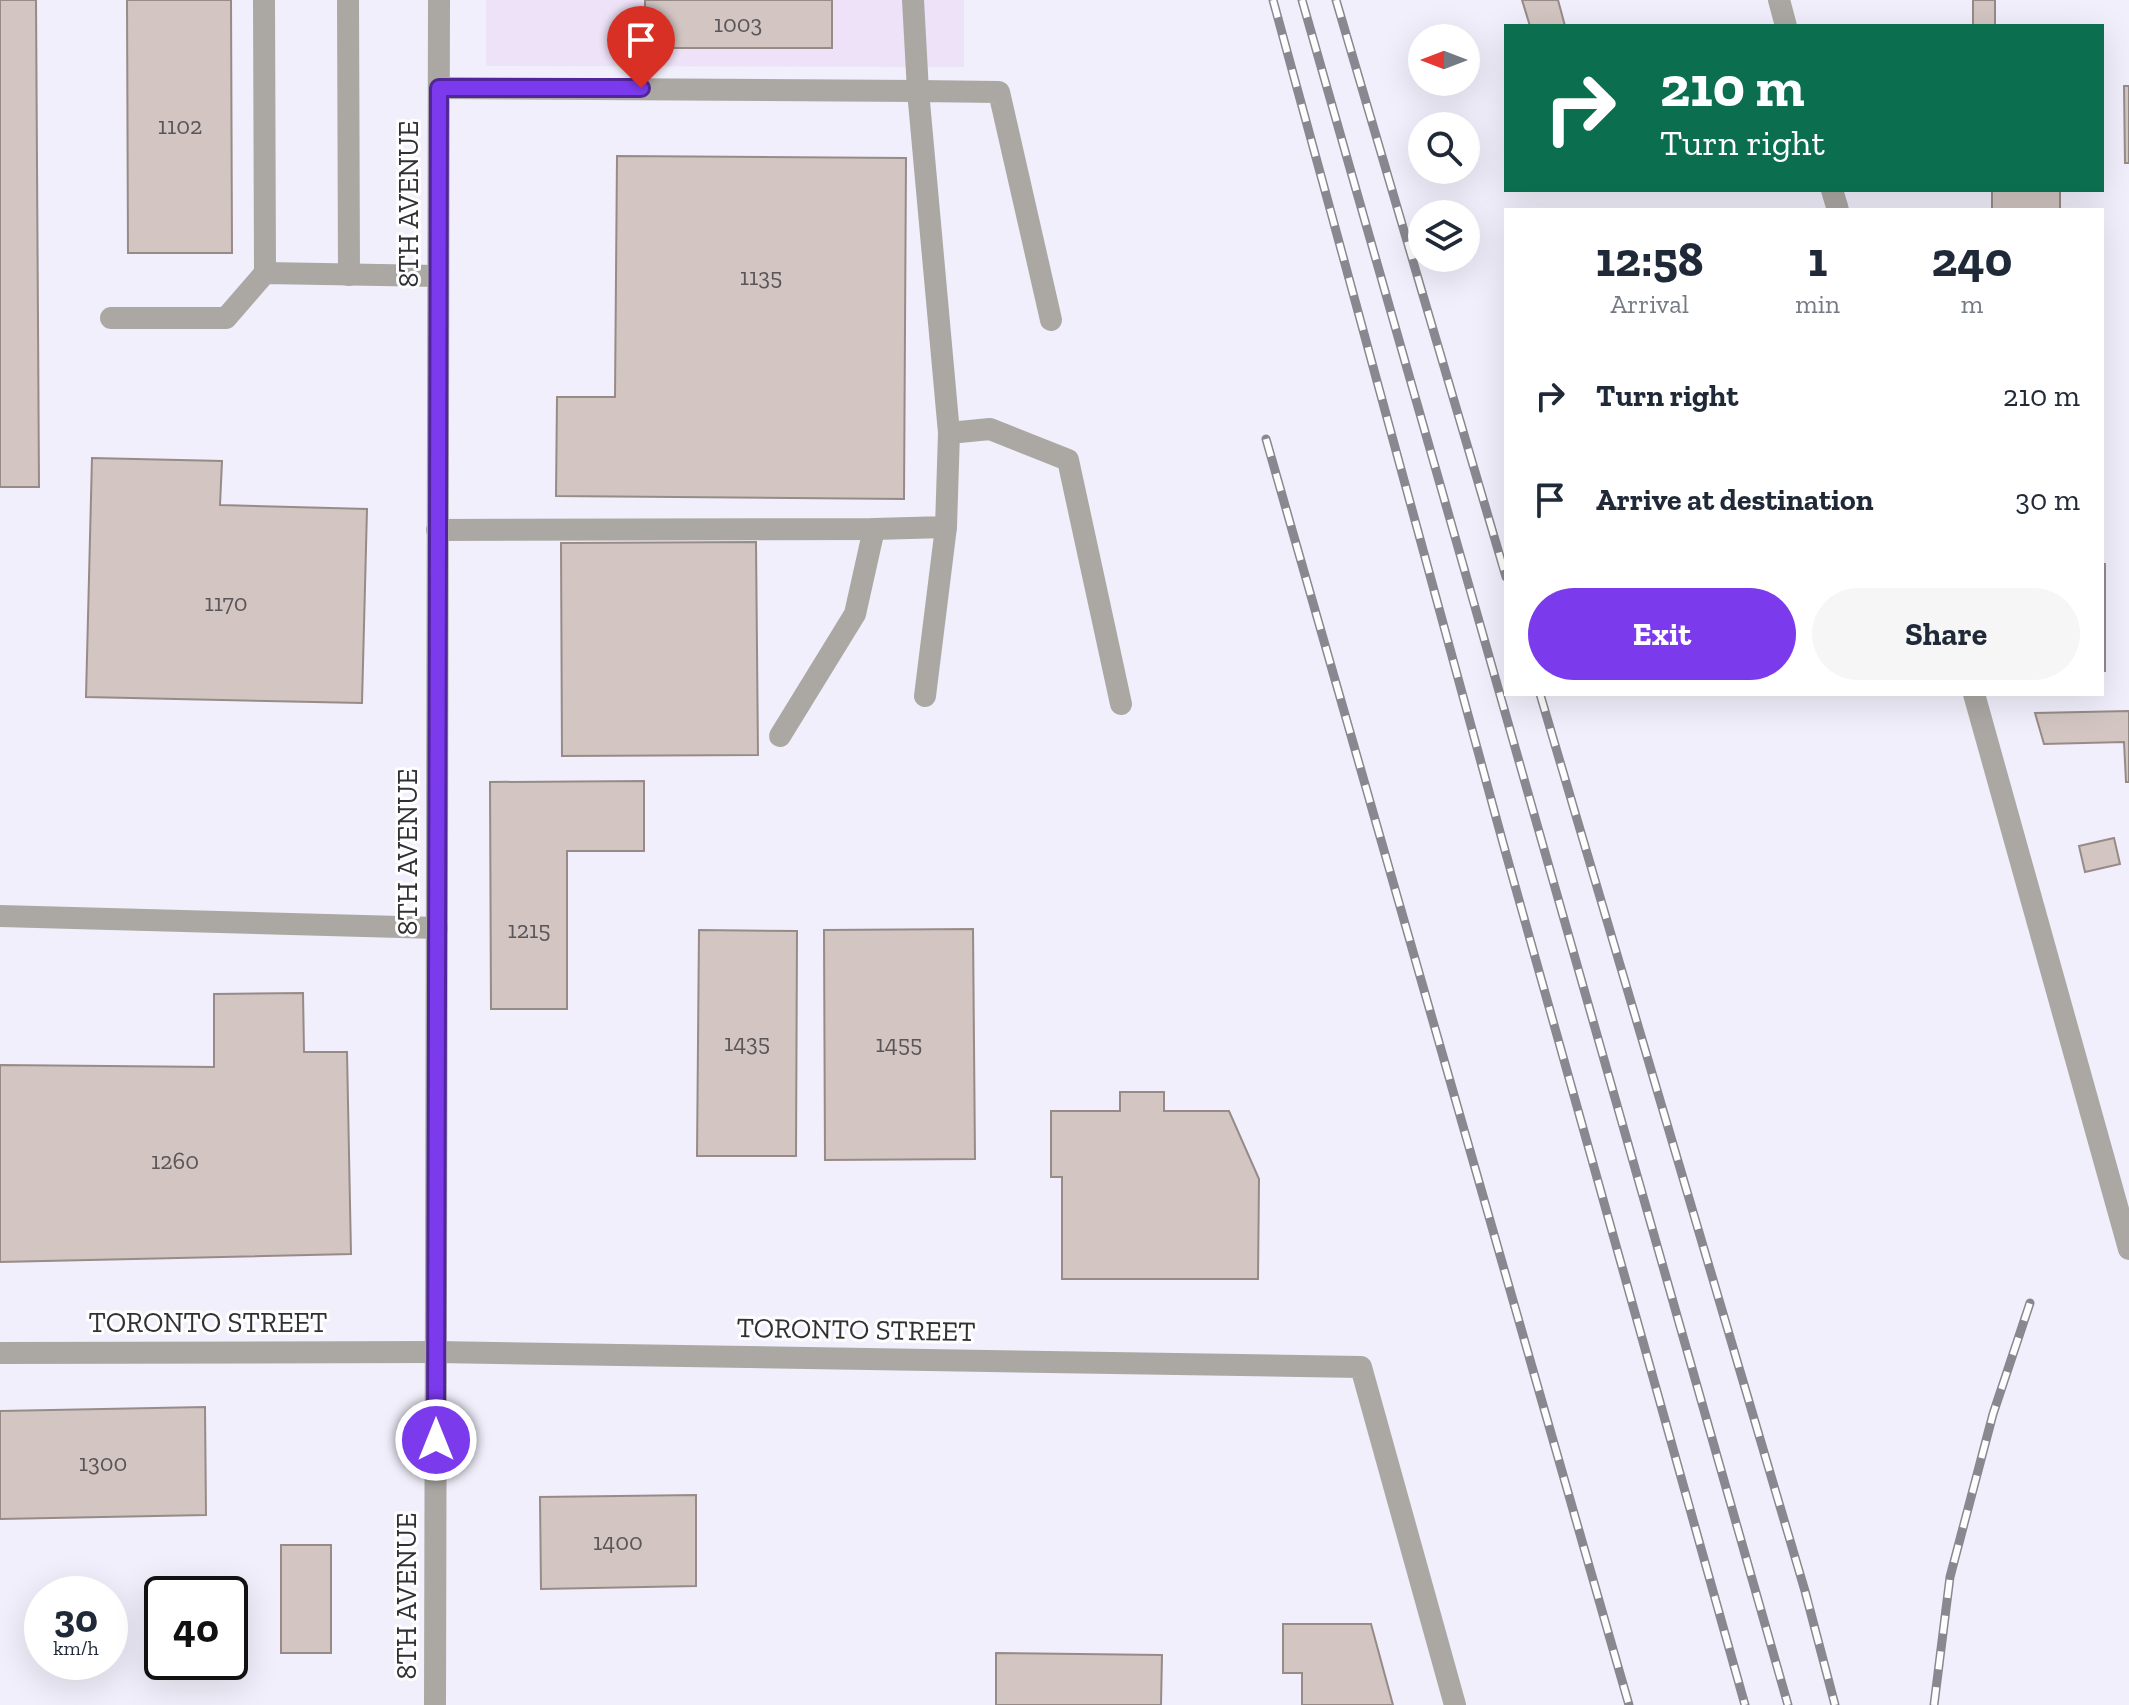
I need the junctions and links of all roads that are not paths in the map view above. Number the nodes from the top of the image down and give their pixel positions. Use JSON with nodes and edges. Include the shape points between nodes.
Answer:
{"nodes":[{"id":1,"x":264,"y":0,"type":"edge"},
{"id":2,"x":348,"y":0,"type":"edge"},
{"id":3,"x":439,"y":0,"type":"edge"},
{"id":4,"x":913,"y":0,"type":"edge"},
{"id":5,"x":1779,"y":0,"type":"edge"},
{"id":6,"x":1785,"y":24,"type":"edge"},
{"id":7,"x":439,"y":88,"type":"junction"},
{"id":8,"x":918,"y":91,"type":"junction"},
{"id":9,"x":265,"y":273,"type":"junction"},
{"id":10,"x":349,"y":275,"type":"junction"},
{"id":11,"x":437,"y":276,"type":"junction"},
{"id":12,"x":111,"y":318,"type":"dead end"},
{"id":13,"x":1051,"y":320,"type":"dead end"},
{"id":14,"x":949,"y":433,"type":"junction"},
{"id":15,"x":946,"y":527,"type":"junction"},
{"id":16,"x":874,"y":529,"type":"junction"},
{"id":17,"x":437,"y":530,"type":"junction"},
{"id":18,"x":925,"y":696,"type":"dead end"},
{"id":19,"x":1975,"y":696,"type":"edge"},
{"id":20,"x":1121,"y":704,"type":"dead end"},
{"id":21,"x":780,"y":736,"type":"dead end"},
{"id":22,"x":0,"y":916,"type":"edge"},
{"id":23,"x":437,"y":928,"type":"junction"},
{"id":24,"x":2129,"y":1249,"type":"edge"},
{"id":25,"x":436,"y":1352,"type":"junction"},
{"id":26,"x":0,"y":1353,"type":"edge"},
{"id":27,"x":435,"y":1705,"type":"edge"},
{"id":28,"x":1455,"y":1705,"type":"edge"}],
"edges":[{"from":1,"to":9,"type":"street"},
{"from":2,"to":10,"type":"street"},
{"from":3,"to":7,"type":"street","name":"8TH AVENUE"},
{"from":4,"to":8,"type":"street"},
{"from":5,"to":6,"type":"street"},
{"from":7,"to":8,"type":"street"},
{"from":7,"to":11,"type":"street","name":"8TH AVENUE"},
{"from":8,"to":13,"type":"street","via":[[999,92]]},
{"from":8,"to":14,"type":"street"},
{"from":9,"to":10,"type":"street"},
{"from":9,"to":12,"type":"street","via":[[226,318]]},
{"from":10,"to":11,"type":"street"},
{"from":11,"to":17,"type":"street","name":"8TH AVENUE"},
{"from":14,"to":15,"type":"street"},
{"from":14,"to":20,"type":"street","via":[[990,429],[1068,460]]},
{"from":15,"to":16,"type":"street"},
{"from":15,"to":18,"type":"street"},
{"from":16,"to":17,"type":"street"},
{"from":16,"to":21,"type":"street","via":[[855,614]]},
{"from":17,"to":23,"type":"street","name":"8TH AVENUE"},
{"from":19,"to":24,"type":"street"},
{"from":22,"to":23,"type":"street"},
{"from":23,"to":25,"type":"street","name":"8TH AVENUE"},
{"from":25,"to":26,"type":"street","name":"TORONTO STREET"},
{"from":25,"to":27,"type":"street","name":"8TH AVENUE"},
{"from":25,"to":28,"type":"street","name":"TORONTO STREET","via":[[1361,1367]]}]}
